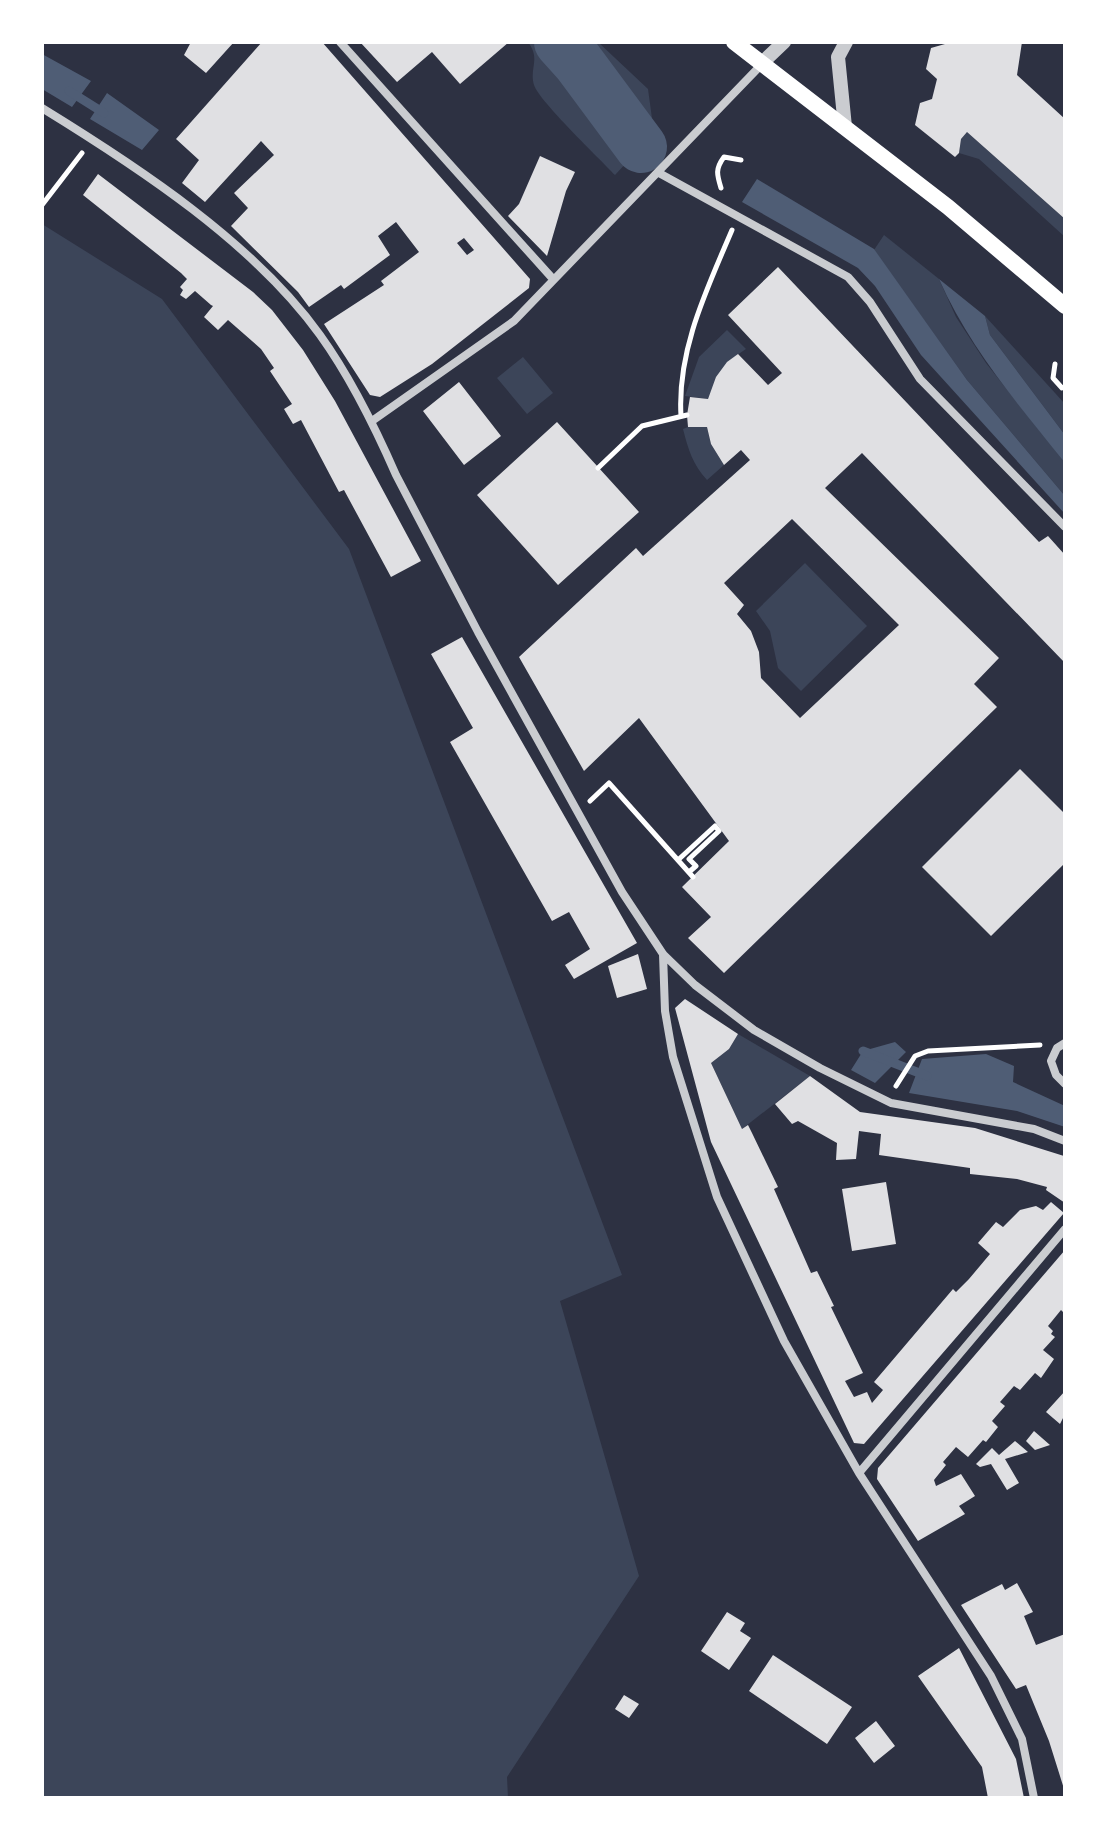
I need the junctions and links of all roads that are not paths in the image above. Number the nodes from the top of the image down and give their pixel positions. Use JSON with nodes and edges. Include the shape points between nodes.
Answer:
{"nodes":[{"id":1,"x":340,"y":42,"type":"edge"},
{"id":2,"x":734,"y":42,"type":"edge"},
{"id":3,"x":784,"y":42,"type":"edge"},
{"id":4,"x":846,"y":42,"type":"edge"},
{"id":5,"x":762,"y":63,"type":"junction"},
{"id":6,"x":42,"y":108,"type":"edge"},
{"id":7,"x":845,"y":127,"type":"junction"},
{"id":8,"x":659,"y":173,"type":"junction"},
{"id":9,"x":553,"y":279,"type":"junction"},
{"id":10,"x":1065,"y":306,"type":"edge"},
{"id":11,"x":372,"y":421,"type":"junction"},
{"id":12,"x":1065,"y":527,"type":"edge"},
{"id":13,"x":663,"y":954,"type":"junction"},
{"id":14,"x":1061,"y":1045,"type":"edge"},
{"id":15,"x":1065,"y":1084,"type":"edge"},
{"id":16,"x":1065,"y":1141,"type":"edge"},
{"id":17,"x":1065,"y":1229,"type":"edge"},
{"id":18,"x":859,"y":1473,"type":"junction"},
{"id":19,"x":1034,"y":1798,"type":"edge"}],
"edges":[{"from":1,"to":9,"type":"street"},
{"from":2,"to":5,"type":"main road"},
{"from":3,"to":5,"type":"street"},
{"from":4,"to":7,"type":"street","via":[[838,57]]},
{"from":5,"to":7,"type":"main road"},
{"from":5,"to":8,"type":"street"},
{"from":6,"to":11,"type":"street","via":[[210,222],[277,284],[321,335]]},
{"from":7,"to":10,"type":"main road"},
{"from":8,"to":9,"type":"street"},
{"from":8,"to":12,"type":"street","via":[[848,277],[920,379]]},
{"from":9,"to":11,"type":"street","via":[[514,321]]},
{"from":11,"to":13,"type":"street","via":[[578,812]]},
{"from":13,"to":16,"type":"street","via":[[754,1030],[891,1103],[1034,1129]]},
{"from":13,"to":18,"type":"street","via":[[673,1057],[717,1197],[784,1341]]},
{"from":14,"to":15,"type":"street","via":[[1051,1061]]},
{"from":17,"to":18,"type":"street"},
{"from":18,"to":19,"type":"street","via":[[991,1676],[1022,1739]]}]}
